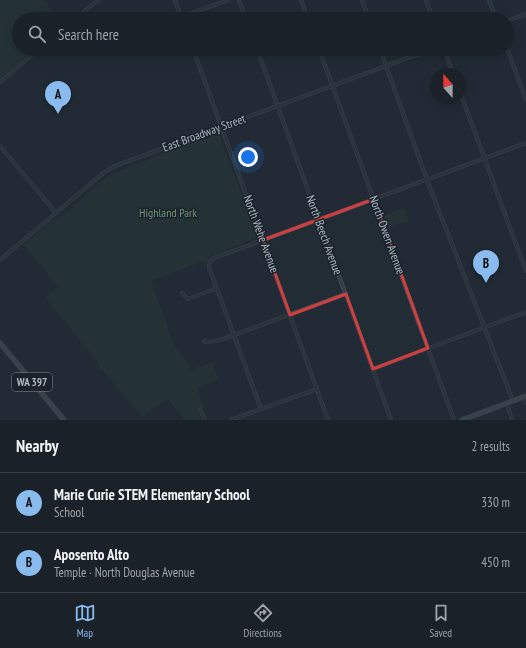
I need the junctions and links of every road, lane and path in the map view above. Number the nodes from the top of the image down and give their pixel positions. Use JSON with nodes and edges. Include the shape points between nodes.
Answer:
{"nodes":[{"id":1,"x":98,"y":0,"type":"edge"},
{"id":2,"x":175,"y":0,"type":"edge"},
{"id":3,"x":228,"y":0,"type":"edge"},
{"id":4,"x":240,"y":0,"type":"edge"},
{"id":5,"x":301,"y":0,"type":"edge"},
{"id":6,"x":362,"y":0,"type":"edge"},
{"id":7,"x":426,"y":0,"type":"edge"},
{"id":8,"x":489,"y":0,"type":"edge"},
{"id":9,"x":83,"y":12,"type":"edge"},
{"id":10,"x":180,"y":12,"type":"edge"},
{"id":11,"x":197,"y":12,"type":"edge"},
{"id":12,"x":244,"y":12,"type":"edge"},
{"id":13,"x":305,"y":12,"type":"edge"},
{"id":14,"x":366,"y":12,"type":"edge"},
{"id":15,"x":430,"y":12,"type":"edge"},
{"id":16,"x":493,"y":12,"type":"edge"},
{"id":17,"x":526,"y":14,"type":"edge"},
{"id":18,"x":514,"y":18,"type":"edge"},
{"id":19,"x":31,"y":56,"type":"edge"},
{"id":20,"x":196,"y":56,"type":"edge"},
{"id":21,"x":260,"y":56,"type":"edge"},
{"id":22,"x":321,"y":56,"type":"edge"},
{"id":23,"x":382,"y":56,"type":"edge"},
{"id":24,"x":413,"y":56,"type":"edge"},
{"id":25,"x":447,"y":56,"type":"edge"},
{"id":26,"x":510,"y":56,"type":"edge"},
{"id":27,"x":386,"y":66,"type":"junction"},
{"id":28,"x":451,"y":68,"type":"edge"},
{"id":29,"x":0,"y":82,"type":"edge"},
{"id":30,"x":332,"y":86,"type":"junction"},
{"id":31,"x":526,"y":100,"type":"edge"},
{"id":32,"x":465,"y":104,"type":"edge"},
{"id":33,"x":278,"y":106,"type":"junction"},
{"id":34,"x":221,"y":127,"type":"junction"},
{"id":35,"x":526,"y":143,"type":"edge"},
{"id":36,"x":0,"y":146,"type":"edge"},
{"id":37,"x":485,"y":158,"type":"junction"},
{"id":38,"x":427,"y":180,"type":"junction"},
{"id":39,"x":374,"y":200,"type":"junction"},
{"id":40,"x":56,"y":213,"type":"junction"},
{"id":41,"x":319,"y":220,"type":"junction"},
{"id":42,"x":263,"y":240,"type":"junction"},
{"id":43,"x":0,"y":260,"type":"edge"},
{"id":44,"x":526,"y":271,"type":"edge"},
{"id":45,"x":217,"y":288,"type":"junction"},
{"id":46,"x":182,"y":293,"type":"dead end"},
{"id":47,"x":346,"y":294,"type":"junction"},
{"id":48,"x":526,"y":312,"type":"edge"},
{"id":49,"x":290,"y":315,"type":"junction"},
{"id":50,"x":485,"y":328,"type":"junction"},
{"id":51,"x":234,"y":336,"type":"junction"},
{"id":52,"x":204,"y":340,"type":"dead end"},
{"id":53,"x":0,"y":343,"type":"edge"},
{"id":54,"x":428,"y":348,"type":"junction"},
{"id":55,"x":373,"y":369,"type":"junction"},
{"id":56,"x":317,"y":389,"type":"junction"},
{"id":57,"x":525,"y":397,"type":"edge"},
{"id":58,"x":513,"y":401,"type":"junction"},
{"id":59,"x":526,"y":403,"type":"edge"},
{"id":60,"x":507,"y":404,"type":"junction"},
{"id":61,"x":261,"y":409,"type":"junction"},
{"id":62,"x":200,"y":410,"type":"dead end"},
{"id":63,"x":64,"y":420,"type":"edge"},
{"id":64,"x":205,"y":420,"type":"edge"},
{"id":65,"x":231,"y":420,"type":"edge"},
{"id":66,"x":328,"y":420,"type":"edge"},
{"id":67,"x":391,"y":420,"type":"edge"},
{"id":68,"x":454,"y":420,"type":"edge"},
{"id":69,"x":462,"y":420,"type":"edge"},
{"id":70,"x":512,"y":420,"type":"edge"}],
"edges":[{"from":1,"to":9,"type":"street"},
{"from":2,"to":10,"type":"street"},
{"from":3,"to":11,"type":"street"},
{"from":4,"to":12,"type":"street"},
{"from":5,"to":13,"type":"street"},
{"from":6,"to":14,"type":"street"},
{"from":7,"to":15,"type":"street"},
{"from":8,"to":16,"type":"street"},
{"from":17,"to":18,"type":"street"},
{"from":19,"to":29,"type":"street"},
{"from":20,"to":34,"type":"street","name":"North Wehe Avenue"},
{"from":21,"to":33,"type":"street","name":"North Beech Avenue"},
{"from":22,"to":30,"type":"street","name":"North Owen Avenue"},
{"from":23,"to":27,"type":"street"},
{"from":24,"to":27,"type":"street","name":"East Broadway Street"},
{"from":25,"to":28,"type":"street"},
{"from":26,"to":31,"type":"street"},
{"from":27,"to":30,"type":"street","name":"East Broadway Street"},
{"from":27,"to":38,"type":"street"},
{"from":30,"to":33,"type":"street","name":"East Broadway Street"},
{"from":30,"to":39,"type":"street","name":"North Owen Avenue"},
{"from":32,"to":37,"type":"street"},
{"from":33,"to":34,"type":"street","name":"East Broadway Street"},
{"from":33,"to":41,"type":"street","name":"North Beech Avenue"},
{"from":34,"to":40,"type":"street","name":"East Broadway Street","via":[[115,166]]},
{"from":34,"to":42,"type":"street","name":"North Wehe Avenue"},
{"from":35,"to":37,"type":"street"},
{"from":36,"to":40,"type":"street"},
{"from":37,"to":38,"type":"street"},
{"from":37,"to":44,"type":"street"},
{"from":38,"to":39,"type":"street"},
{"from":38,"to":50,"type":"street"},
{"from":39,"to":41,"type":"street"},
{"from":39,"to":54,"type":"street","name":"North Owen Avenue"},
{"from":40,"to":43,"type":"street","name":"East Broadway Street"},
{"from":41,"to":42,"type":"street"},
{"from":41,"to":47,"type":"street","name":"North Beech Avenue"},
{"from":42,"to":45,"type":"street","via":[[210,261]]},
{"from":42,"to":49,"type":"street","name":"North Wehe Avenue"},
{"from":45,"to":46,"type":"street","via":[[188,299]]},
{"from":45,"to":51,"type":"street"},
{"from":47,"to":49,"type":"street"},
{"from":47,"to":55,"type":"street","name":"North Beech Avenue"},
{"from":48,"to":50,"type":"street"},
{"from":49,"to":51,"type":"street"},
{"from":49,"to":56,"type":"street","name":"North Wehe Avenue"},
{"from":50,"to":54,"type":"street"},
{"from":50,"to":58,"type":"street"},
{"from":51,"to":52,"type":"street","via":[[209,342]]},
{"from":51,"to":61,"type":"street"},
{"from":53,"to":63,"type":"main road","number":"WA 397"},
{"from":54,"to":55,"type":"street"},
{"from":54,"to":68,"type":"street","name":"North Owen Avenue"},
{"from":55,"to":67,"type":"street","name":"North Beech Avenue"},
{"from":56,"to":61,"type":"street"},
{"from":56,"to":66,"type":"street","name":"North Wehe Avenue"},
{"from":57,"to":58,"type":"main road"},
{"from":57,"to":59,"type":"street"},
{"from":58,"to":60,"type":"main road"},
{"from":60,"to":69,"type":"main road"},
{"from":60,"to":70,"type":"street"},
{"from":61,"to":65,"type":"street"},
{"from":62,"to":64,"type":"street"}]}
